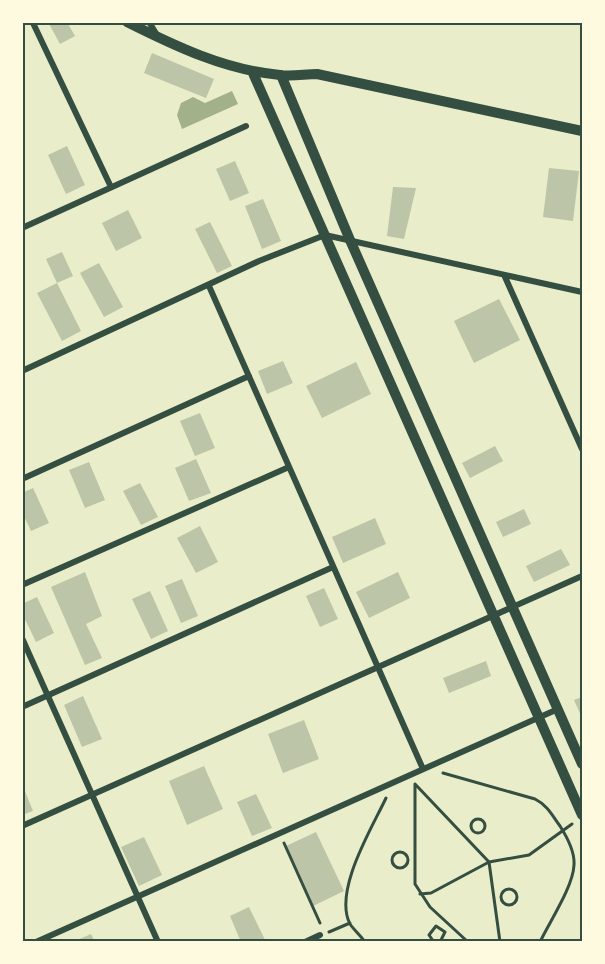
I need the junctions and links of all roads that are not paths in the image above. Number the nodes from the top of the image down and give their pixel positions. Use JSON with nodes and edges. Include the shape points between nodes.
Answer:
{"nodes":[{"id":1,"x":127,"y":22,"type":"edge"},
{"id":2,"x":149,"y":22,"type":"edge"},
{"id":3,"x":33,"y":23,"type":"edge"},
{"id":4,"x":159,"y":38,"type":"junction"},
{"id":5,"x":252,"y":71,"type":"junction"},
{"id":6,"x":281,"y":75,"type":"junction"},
{"id":7,"x":246,"y":126,"type":"dead end"},
{"id":8,"x":582,"y":131,"type":"edge"},
{"id":9,"x":111,"y":187,"type":"junction"},
{"id":10,"x":22,"y":228,"type":"edge"},
{"id":11,"x":325,"y":235,"type":"junction"},
{"id":12,"x":350,"y":240,"type":"junction"},
{"id":13,"x":505,"y":277,"type":"junction"},
{"id":14,"x":209,"y":286,"type":"junction"},
{"id":15,"x":582,"y":292,"type":"edge"},
{"id":16,"x":22,"y":371,"type":"edge"},
{"id":17,"x":249,"y":376,"type":"junction"},
{"id":18,"x":582,"y":448,"type":"edge"},
{"id":19,"x":289,"y":467,"type":"junction"},
{"id":20,"x":22,"y":479,"type":"edge"},
{"id":21,"x":333,"y":567,"type":"junction"},
{"id":22,"x":582,"y":576,"type":"edge"},
{"id":23,"x":22,"y":585,"type":"edge"},
{"id":24,"x":512,"y":607,"type":"junction"},
{"id":25,"x":494,"y":615,"type":"junction"},
{"id":26,"x":22,"y":638,"type":"edge"},
{"id":27,"x":378,"y":669,"type":"junction"},
{"id":28,"x":47,"y":696,"type":"junction"},
{"id":29,"x":22,"y":707,"type":"edge"},
{"id":30,"x":558,"y":709,"type":"junction"},
{"id":31,"x":539,"y":717,"type":"junction"},
{"id":32,"x":582,"y":764,"type":"edge"},
{"id":33,"x":423,"y":769,"type":"junction"},
{"id":34,"x":94,"y":795,"type":"junction"},
{"id":35,"x":582,"y":816,"type":"edge"},
{"id":36,"x":22,"y":826,"type":"edge"},
{"id":37,"x":138,"y":896,"type":"junction"},
{"id":38,"x":322,"y":935,"type":"road end"},
{"id":39,"x":36,"y":942,"type":"edge"},
{"id":40,"x":158,"y":942,"type":"edge"},
{"id":41,"x":305,"y":942,"type":"edge"}],
"edges":[{"from":1,"to":4,"type":"street"},
{"from":2,"to":4,"type":"street"},
{"from":3,"to":9,"type":"street"},
{"from":4,"to":5,"type":"street","via":[[212,60]]},
{"from":5,"to":6,"type":"street"},
{"from":5,"to":11,"type":"street"},
{"from":6,"to":8,"type":"street","via":[[317,74]]},
{"from":6,"to":12,"type":"street"},
{"from":7,"to":9,"type":"street"},
{"from":9,"to":10,"type":"street"},
{"from":11,"to":12,"type":"street"},
{"from":11,"to":14,"type":"street"},
{"from":11,"to":25,"type":"street"},
{"from":12,"to":13,"type":"street"},
{"from":12,"to":24,"type":"street"},
{"from":13,"to":15,"type":"street"},
{"from":13,"to":18,"type":"street"},
{"from":14,"to":16,"type":"street"},
{"from":14,"to":17,"type":"street"},
{"from":17,"to":19,"type":"street"},
{"from":17,"to":20,"type":"street"},
{"from":19,"to":21,"type":"street"},
{"from":19,"to":23,"type":"street"},
{"from":21,"to":27,"type":"street"},
{"from":21,"to":28,"type":"street"},
{"from":22,"to":24,"type":"street"},
{"from":24,"to":25,"type":"street"},
{"from":24,"to":30,"type":"street"},
{"from":25,"to":27,"type":"street"},
{"from":25,"to":31,"type":"street"},
{"from":26,"to":28,"type":"street"},
{"from":27,"to":33,"type":"street"},
{"from":27,"to":34,"type":"street"},
{"from":28,"to":29,"type":"street"},
{"from":28,"to":34,"type":"street"},
{"from":30,"to":31,"type":"street"},
{"from":30,"to":32,"type":"street"},
{"from":31,"to":33,"type":"street"},
{"from":31,"to":35,"type":"street"},
{"from":33,"to":37,"type":"street"},
{"from":34,"to":36,"type":"street"},
{"from":34,"to":37,"type":"street"},
{"from":37,"to":39,"type":"street"},
{"from":37,"to":40,"type":"street"},
{"from":38,"to":41,"type":"street"}]}
